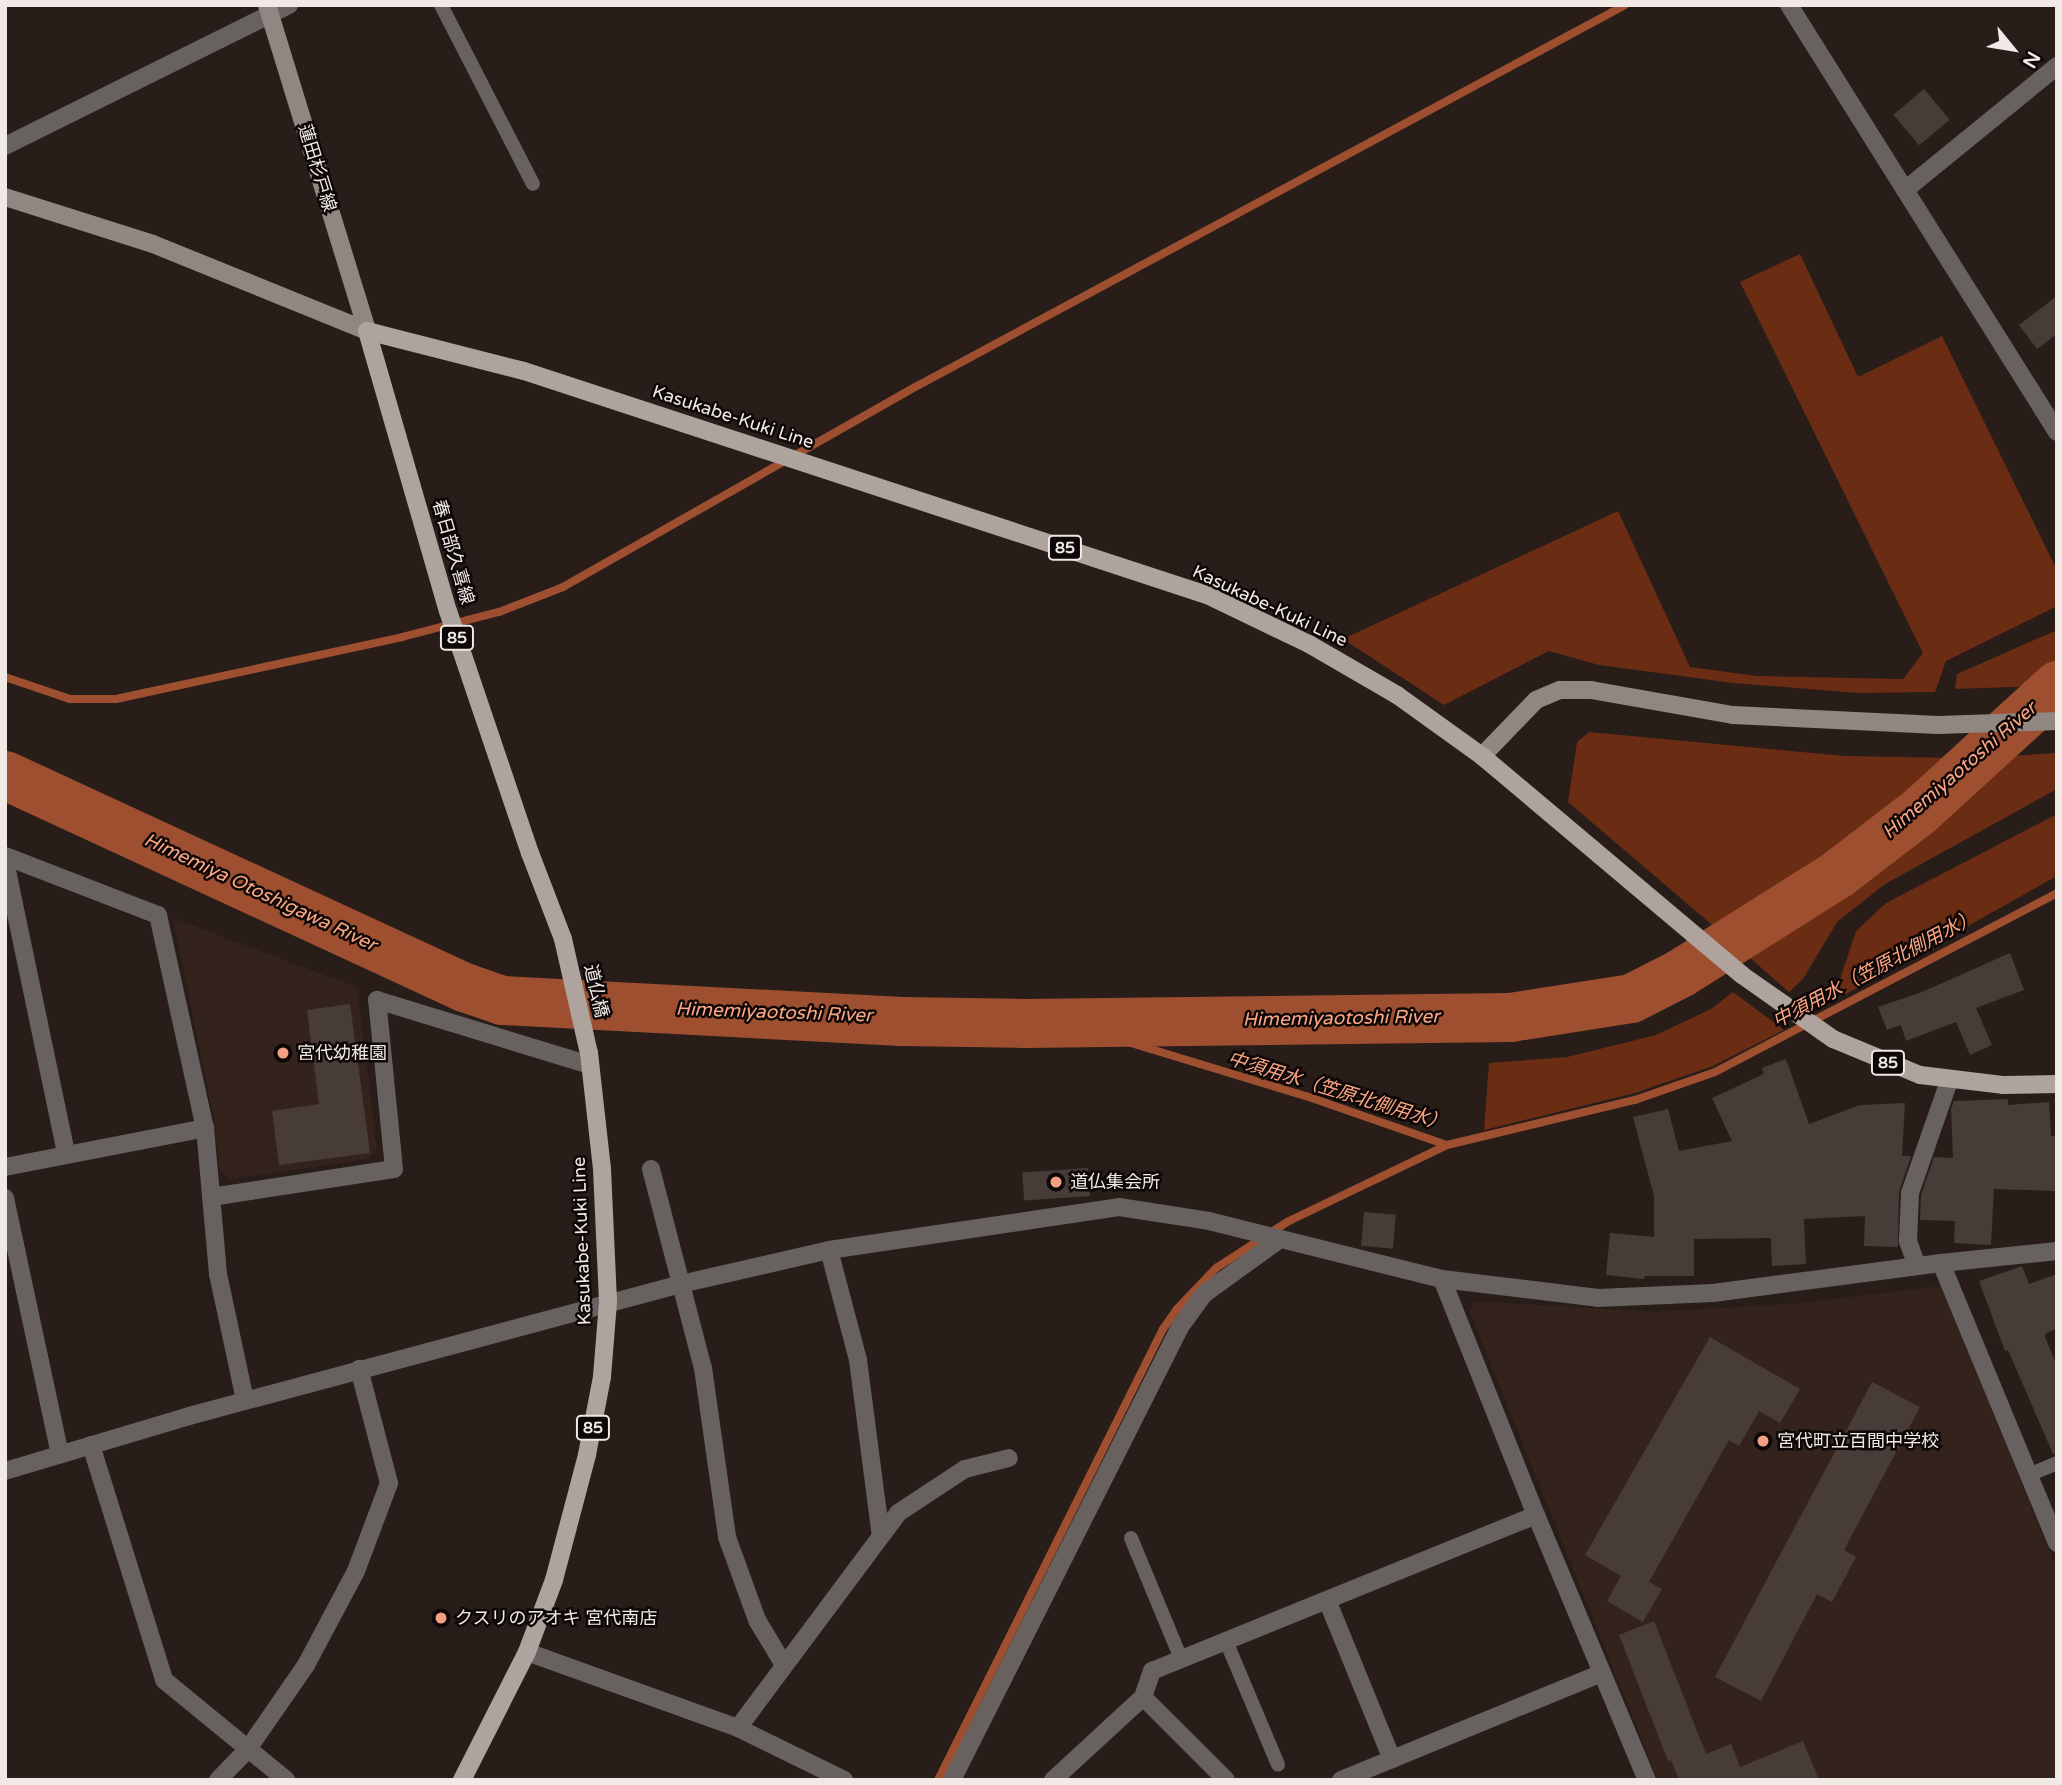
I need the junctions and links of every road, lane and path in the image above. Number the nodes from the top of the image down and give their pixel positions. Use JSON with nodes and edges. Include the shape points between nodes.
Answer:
{"nodes":[{"id":1,"x":289,"y":5,"type":"edge"},
{"id":2,"x":441,"y":5,"type":"edge"},
{"id":3,"x":1789,"y":5,"type":"edge"},
{"id":4,"x":269,"y":9,"type":"edge"},
{"id":5,"x":2057,"y":66,"type":"edge"},
{"id":6,"x":5,"y":146,"type":"edge"},
{"id":7,"x":533,"y":184,"type":"dead end"},
{"id":8,"x":1905,"y":190,"type":"junction"},
{"id":9,"x":5,"y":197,"type":"edge"},
{"id":10,"x":367,"y":331,"type":"junction"},
{"id":11,"x":2057,"y":432,"type":"edge"},
{"id":12,"x":2057,"y":721,"type":"edge"},
{"id":13,"x":1482,"y":756,"type":"junction"},
{"id":14,"x":5,"y":859,"type":"edge"},
{"id":15,"x":563,"y":939,"type":"joint"},
{"id":16,"x":13,"y":942,"type":"edge"},
{"id":17,"x":590,"y":1059,"type":"junction"},
{"id":18,"x":1949,"y":1081,"type":"junction"},
{"id":19,"x":2057,"y":1084,"type":"edge"},
{"id":20,"x":205,"y":1128,"type":"junction"},
{"id":21,"x":66,"y":1153,"type":"junction"},
{"id":22,"x":5,"y":1167,"type":"edge"},
{"id":23,"x":651,"y":1169,"type":"dead end"},
{"id":24,"x":211,"y":1197,"type":"junction"},
{"id":25,"x":5,"y":1198,"type":"edge"},
{"id":26,"x":1280,"y":1239,"type":"junction"},
{"id":27,"x":829,"y":1250,"type":"junction"},
{"id":28,"x":2057,"y":1251,"type":"edge"},
{"id":29,"x":1941,"y":1263,"type":"junction"},
{"id":30,"x":1917,"y":1266,"type":"junction"},
{"id":31,"x":1442,"y":1279,"type":"junction"},
{"id":32,"x":681,"y":1284,"type":"junction"},
{"id":33,"x":608,"y":1302,"type":"junction"},
{"id":34,"x":359,"y":1369,"type":"junction"},
{"id":35,"x":245,"y":1400,"type":"junction"},
{"id":36,"x":91,"y":1445,"type":"junction"},
{"id":37,"x":60,"y":1454,"type":"junction"},
{"id":38,"x":1009,"y":1458,"type":"dead end"},
{"id":39,"x":2057,"y":1463,"type":"edge"},
{"id":40,"x":5,"y":1471,"type":"edge"},
{"id":41,"x":2029,"y":1475,"type":"junction"},
{"id":42,"x":1536,"y":1515,"type":"junction"},
{"id":43,"x":881,"y":1536,"type":"junction"},
{"id":44,"x":1131,"y":1538,"type":"dead end"},
{"id":45,"x":2057,"y":1542,"type":"edge"},
{"id":46,"x":1327,"y":1600,"type":"junction"},
{"id":47,"x":1226,"y":1641,"type":"junction"},
{"id":48,"x":527,"y":1652,"type":"junction"},
{"id":49,"x":1181,"y":1659,"type":"junction"},
{"id":50,"x":784,"y":1665,"type":"junction"},
{"id":51,"x":1602,"y":1673,"type":"junction"},
{"id":52,"x":1143,"y":1697,"type":"junction"},
{"id":53,"x":738,"y":1728,"type":"junction"},
{"id":54,"x":248,"y":1749,"type":"junction"},
{"id":55,"x":1392,"y":1759,"type":"junction"},
{"id":56,"x":1278,"y":1765,"type":"dead end"},
{"id":57,"x":218,"y":1780,"type":"edge"},
{"id":58,"x":286,"y":1780,"type":"edge"},
{"id":59,"x":462,"y":1780,"type":"edge"},
{"id":60,"x":844,"y":1780,"type":"edge"},
{"id":61,"x":952,"y":1780,"type":"edge"},
{"id":62,"x":1053,"y":1780,"type":"edge"},
{"id":63,"x":1226,"y":1780,"type":"edge"},
{"id":64,"x":1341,"y":1780,"type":"edge"},
{"id":65,"x":1647,"y":1780,"type":"edge"}],
"edges":[{"from":1,"to":4,"type":"street"},
{"from":2,"to":7,"type":"lane"},
{"from":3,"to":8,"type":"street"},
{"from":4,"to":6,"type":"street"},
{"from":4,"to":10,"type":"street","name":"蓮田杉戸線"},
{"from":5,"to":8,"type":"street"},
{"from":8,"to":11,"type":"street"},
{"from":9,"to":10,"type":"street","via":[[153,244]]},
{"from":10,"to":13,"type":"main road","name":"Kasukabe-Kuki Line","number":"85","via":[[524,370],[1207,596],[1309,644],[1397,695]]},
{"from":10,"to":15,"type":"main road","name":"春日部久喜線","number":"85","via":[[448,611]]},
{"from":12,"to":13,"type":"street","via":[[1876,723],[1734,715],[1591,690],[1560,690],[1536,700]]},
{"from":13,"to":18,"type":"main road","name":"Kasukabe-Kuki Line","number":"85","via":[[1742,975],[1832,1039],[1920,1075]]},
{"from":14,"to":16,"type":"street"},
{"from":14,"to":20,"type":"street","via":[[158,915]]},
{"from":15,"to":17,"type":"main road","name":"道仏橋","number":"85"},
{"from":16,"to":21,"type":"street"},
{"from":17,"to":24,"type":"street","via":[[377,1000],[394,1170]]},
{"from":17,"to":33,"type":"main road","name":"Kasukabe-Kuki Line","number":"85","via":[[602,1169]]},
{"from":18,"to":19,"type":"main road","name":"Kasukabe-Kuki Line","number":"85"},
{"from":18,"to":30,"type":"street","via":[[1910,1193],[1908,1241]]},
{"from":20,"to":21,"type":"street"},
{"from":20,"to":24,"type":"street"},
{"from":21,"to":22,"type":"street"},
{"from":23,"to":32,"type":"street"},
{"from":24,"to":35,"type":"street","via":[[218,1274]]},
{"from":25,"to":37,"type":"street"},
{"from":26,"to":27,"type":"street","via":[[1209,1221],[1119,1207]]},
{"from":26,"to":31,"type":"street"},
{"from":26,"to":61,"type":"street","via":[[1204,1294],[1180,1327]]},
{"from":27,"to":32,"type":"street"},
{"from":27,"to":43,"type":"street","via":[[858,1360]]},
{"from":28,"to":29,"type":"street"},
{"from":29,"to":30,"type":"street"},
{"from":29,"to":41,"type":"street"},
{"from":30,"to":31,"type":"street","via":[[1713,1293],[1598,1298]]},
{"from":31,"to":42,"type":"street"},
{"from":32,"to":33,"type":"street"},
{"from":32,"to":50,"type":"street","via":[[703,1368],[727,1537],[757,1620]]},
{"from":33,"to":34,"type":"street"},
{"from":33,"to":48,"type":"main road","name":"Kasukabe-Kuki Line","number":"85","via":[[602,1377],[584,1468],[554,1580]]},
{"from":34,"to":35,"type":"street"},
{"from":34,"to":54,"type":"street","via":[[389,1483],[350,1582],[306,1665]]},
{"from":35,"to":36,"type":"street"},
{"from":36,"to":37,"type":"street"},
{"from":36,"to":54,"type":"street","via":[[164,1680]]},
{"from":37,"to":40,"type":"street"},
{"from":38,"to":43,"type":"street","via":[[965,1469],[898,1513]]},
{"from":39,"to":41,"type":"lane"},
{"from":41,"to":45,"type":"street"},
{"from":42,"to":46,"type":"street"},
{"from":42,"to":51,"type":"street"},
{"from":43,"to":50,"type":"street"},
{"from":44,"to":49,"type":"lane"},
{"from":46,"to":47,"type":"street"},
{"from":46,"to":55,"type":"street"},
{"from":47,"to":49,"type":"street"},
{"from":47,"to":56,"type":"lane"},
{"from":48,"to":53,"type":"street"},
{"from":48,"to":59,"type":"main road","name":"Kasukabe-Kuki Line","number":"85"},
{"from":49,"to":52,"type":"street","via":[[1152,1671]]},
{"from":50,"to":53,"type":"street"},
{"from":51,"to":55,"type":"street"},
{"from":51,"to":65,"type":"street"},
{"from":52,"to":62,"type":"street"},
{"from":52,"to":63,"type":"street"},
{"from":53,"to":60,"type":"street"},
{"from":54,"to":57,"type":"street"},
{"from":54,"to":58,"type":"street"},
{"from":55,"to":64,"type":"street"}]}
